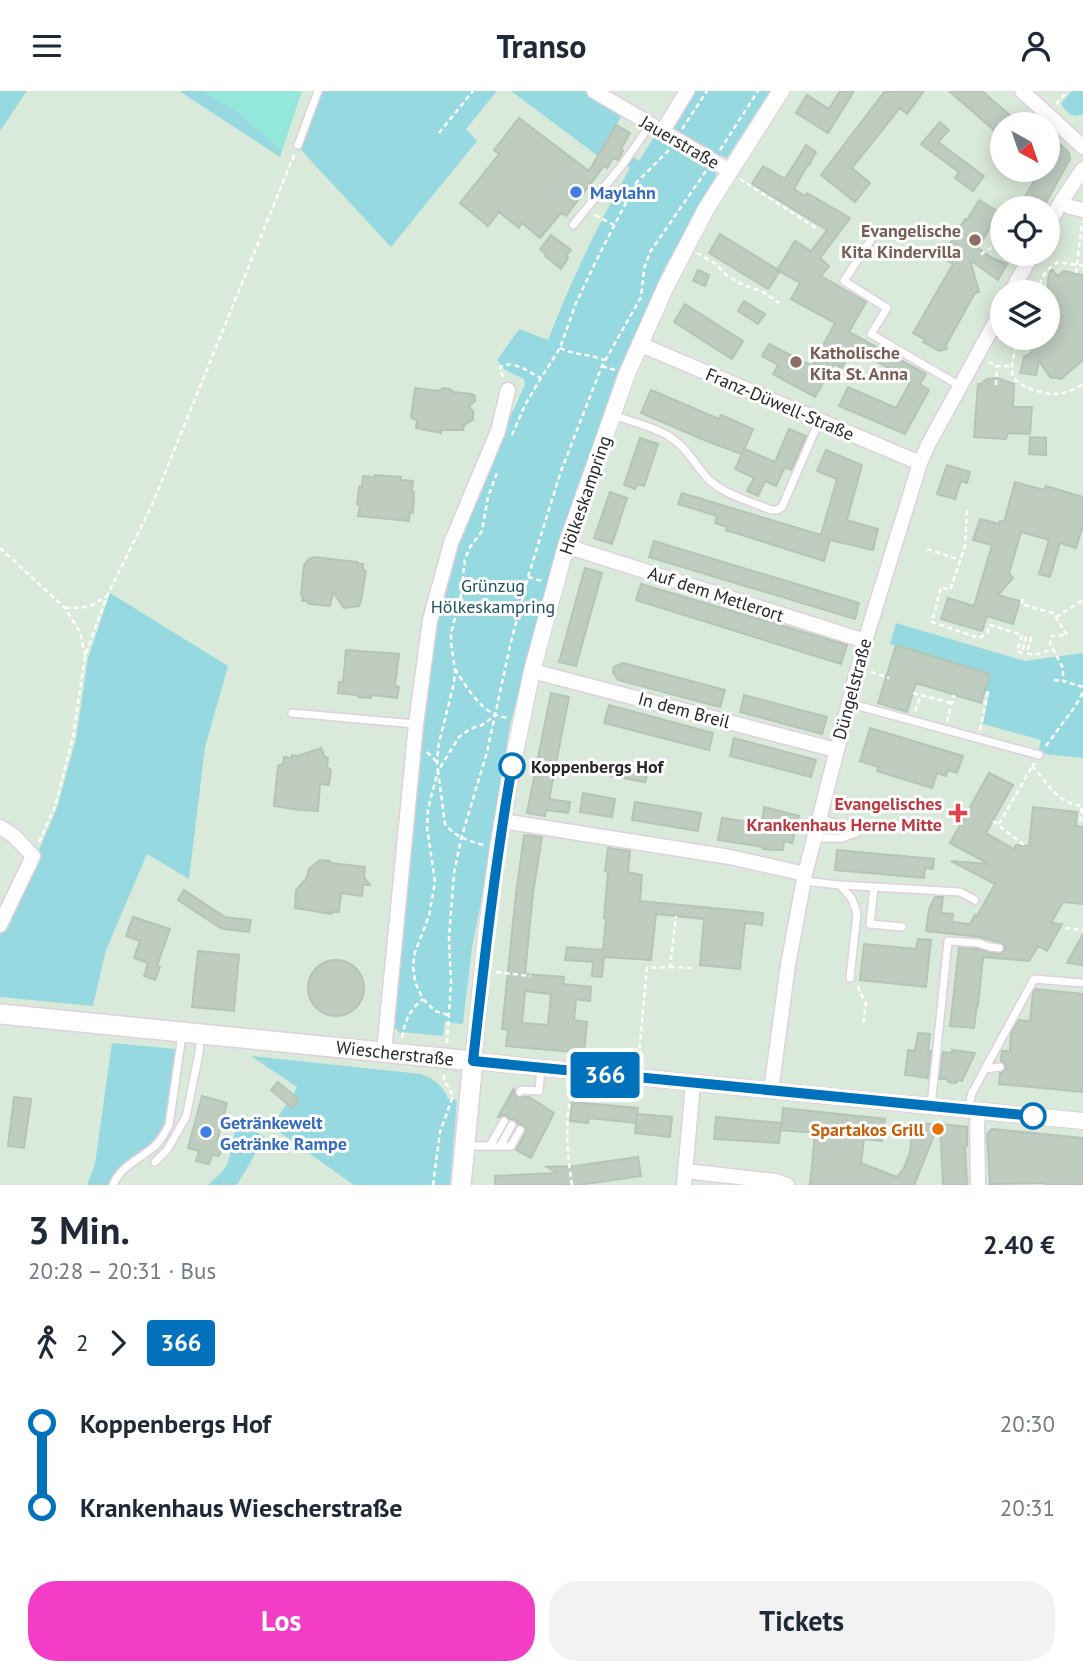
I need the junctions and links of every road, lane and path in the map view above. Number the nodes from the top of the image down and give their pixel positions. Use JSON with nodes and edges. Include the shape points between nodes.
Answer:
{"nodes":[{"id":1,"x":318,"y":91,"type":"edge"},
{"id":2,"x":473,"y":91,"type":"edge"},
{"id":3,"x":594,"y":91,"type":"edge"},
{"id":4,"x":687,"y":91,"type":"edge"},
{"id":5,"x":707,"y":91,"type":"edge"},
{"id":6,"x":758,"y":91,"type":"edge"},
{"id":7,"x":781,"y":91,"type":"edge"},
{"id":8,"x":1022,"y":91,"type":"edge"},
{"id":9,"x":1068,"y":91,"type":"edge"},
{"id":10,"x":1046,"y":112,"type":"edge"},
{"id":11,"x":1050,"y":112,"type":"edge"},
{"id":12,"x":1060,"y":125,"type":"edge"},
{"id":13,"x":656,"y":128,"type":"junction"},
{"id":14,"x":439,"y":133,"type":"dead end"},
{"id":15,"x":678,"y":136,"type":"dead end"},
{"id":16,"x":674,"y":143,"type":"dead end"},
{"id":17,"x":1082,"y":144,"type":"edge"},
{"id":18,"x":298,"y":145,"type":"joint"},
{"id":19,"x":715,"y":158,"type":"dead end"},
{"id":20,"x":1083,"y":169,"type":"edge"},
{"id":21,"x":730,"y":171,"type":"junction"},
{"id":22,"x":1061,"y":202,"type":"joint"},
{"id":23,"x":586,"y":210,"type":"junction"},
{"id":24,"x":1083,"y":213,"type":"edge"},
{"id":25,"x":572,"y":225,"type":"dead end"},
{"id":26,"x":614,"y":225,"type":"junction"},
{"id":27,"x":819,"y":230,"type":"dead end"},
{"id":28,"x":874,"y":235,"type":"dead end"},
{"id":29,"x":685,"y":247,"type":"junction"},
{"id":30,"x":990,"y":248,"type":"edge"},
{"id":31,"x":981,"y":255,"type":"dead end"},
{"id":32,"x":1078,"y":265,"type":"junction"},
{"id":33,"x":1083,"y":266,"type":"edge"},
{"id":34,"x":1076,"y":273,"type":"dead end"},
{"id":35,"x":1042,"y":280,"type":"edge"},
{"id":36,"x":779,"y":303,"type":"dead end"},
{"id":37,"x":990,"y":332,"type":"edge"},
{"id":38,"x":639,"y":344,"type":"junction"},
{"id":39,"x":560,"y":348,"type":"junction"},
{"id":40,"x":1017,"y":350,"type":"edge"},
{"id":41,"x":976,"y":357,"type":"junction"},
{"id":42,"x":605,"y":361,"type":"dead end"},
{"id":43,"x":602,"y":366,"type":"dead end"},
{"id":44,"x":997,"y":366,"type":"junction"},
{"id":45,"x":1012,"y":366,"type":"junction"},
{"id":46,"x":618,"y":371,"type":"dead end"},
{"id":47,"x":541,"y":378,"type":"junction"},
{"id":48,"x":1083,"y":384,"type":"edge"},
{"id":49,"x":996,"y":385,"type":"dead end"},
{"id":50,"x":960,"y":386,"type":"junction"},
{"id":51,"x":1077,"y":389,"type":"junction"},
{"id":52,"x":508,"y":390,"type":"joint"},
{"id":53,"x":1083,"y":390,"type":"edge"},
{"id":54,"x":613,"y":415,"type":"junction"},
{"id":55,"x":819,"y":421,"type":"junction"},
{"id":56,"x":509,"y":443,"type":"dead end"},
{"id":57,"x":500,"y":462,"type":"dead end"},
{"id":58,"x":920,"y":463,"type":"junction"},
{"id":59,"x":967,"y":510,"type":"dead end"},
{"id":60,"x":566,"y":547,"type":"junction"},
{"id":61,"x":0,"y":548,"type":"edge"},
{"id":62,"x":927,"y":549,"type":"dead end"},
{"id":63,"x":960,"y":559,"type":"junction"},
{"id":64,"x":528,"y":577,"type":"dead end"},
{"id":65,"x":547,"y":582,"type":"dead end"},
{"id":66,"x":107,"y":597,"type":"junction"},
{"id":67,"x":1023,"y":599,"type":"dead end"},
{"id":68,"x":1083,"y":600,"type":"edge"},
{"id":69,"x":65,"y":608,"type":"junction"},
{"id":70,"x":1056,"y":617,"type":"junction"},
{"id":71,"x":865,"y":641,"type":"junction"},
{"id":72,"x":1054,"y":649,"type":"junction"},
{"id":73,"x":85,"y":656,"type":"junction"},
{"id":74,"x":858,"y":668,"type":"junction"},
{"id":75,"x":455,"y":670,"type":"junction"},
{"id":76,"x":532,"y":671,"type":"junction"},
{"id":77,"x":889,"y":678,"type":"dead end"},
{"id":78,"x":1054,"y":680,"type":"dead end"},
{"id":79,"x":1062,"y":681,"type":"junction"},
{"id":80,"x":1083,"y":689,"type":"edge"},
{"id":81,"x":985,"y":691,"type":"dead end"},
{"id":82,"x":913,"y":693,"type":"dead end"},
{"id":83,"x":920,"y":695,"type":"junction"},
{"id":84,"x":954,"y":695,"type":"dead end"},
{"id":85,"x":847,"y":703,"type":"junction"},
{"id":86,"x":952,"y":703,"type":"junction"},
{"id":87,"x":292,"y":713,"type":"dead end"},
{"id":88,"x":496,"y":715,"type":"junction"},
{"id":89,"x":511,"y":719,"type":"dead end"},
{"id":90,"x":912,"y":721,"type":"junction"},
{"id":91,"x":416,"y":724,"type":"junction"},
{"id":92,"x":944,"y":730,"type":"junction"},
{"id":93,"x":978,"y":739,"type":"junction"},
{"id":94,"x":836,"y":750,"type":"junction"},
{"id":95,"x":1039,"y":755,"type":"junction"},
{"id":96,"x":1032,"y":766,"type":"junction"},
{"id":97,"x":438,"y":771,"type":"junction"},
{"id":98,"x":818,"y":818,"type":"junction"},
{"id":99,"x":503,"y":821,"type":"junction"},
{"id":100,"x":993,"y":821,"type":"dead end"},
{"id":101,"x":1080,"y":823,"type":"dead end"},
{"id":102,"x":999,"y":824,"type":"junction"},
{"id":103,"x":850,"y":825,"type":"dead end"},
{"id":104,"x":0,"y":827,"type":"edge"},
{"id":105,"x":856,"y":833,"type":"dead end"},
{"id":106,"x":814,"y":838,"type":"junction"},
{"id":107,"x":1024,"y":845,"type":"dead end"},
{"id":108,"x":489,"y":846,"type":"dead end"},
{"id":109,"x":33,"y":856,"type":"junction"},
{"id":110,"x":804,"y":877,"type":"junction"},
{"id":111,"x":841,"y":885,"type":"junction"},
{"id":112,"x":874,"y":887,"type":"junction"},
{"id":113,"x":975,"y":900,"type":"dead end"},
{"id":114,"x":676,"y":916,"type":"dead end"},
{"id":115,"x":0,"y":925,"type":"edge"},
{"id":116,"x":902,"y":927,"type":"dead end"},
{"id":117,"x":1065,"y":928,"type":"dead end"},
{"id":118,"x":1083,"y":930,"type":"edge"},
{"id":119,"x":999,"y":948,"type":"dead end"},
{"id":120,"x":670,"y":967,"type":"junction"},
{"id":121,"x":693,"y":968,"type":"dead end"},
{"id":122,"x":482,"y":971,"type":"junction"},
{"id":123,"x":531,"y":977,"type":"dead end"},
{"id":124,"x":850,"y":978,"type":"joint"},
{"id":125,"x":1083,"y":983,"type":"edge"},
{"id":126,"x":423,"y":999,"type":"junction"},
{"id":127,"x":0,"y":1014,"type":"edge"},
{"id":128,"x":448,"y":1015,"type":"dead end"},
{"id":129,"x":863,"y":1025,"type":"dead end"},
{"id":130,"x":191,"y":1032,"type":"junction"},
{"id":131,"x":392,"y":1053,"type":"junction"},
{"id":132,"x":473,"y":1061,"type":"junction"},
{"id":133,"x":541,"y":1067,"type":"junction"},
{"id":134,"x":1000,"y":1067,"type":"dead end"},
{"id":135,"x":985,"y":1069,"type":"junction"},
{"id":136,"x":577,"y":1071,"type":"junction"},
{"id":137,"x":444,"y":1074,"type":"dead end"},
{"id":138,"x":637,"y":1078,"type":"junction"},
{"id":139,"x":693,"y":1083,"type":"junction"},
{"id":140,"x":771,"y":1091,"type":"junction"},
{"id":141,"x":520,"y":1092,"type":"dead end"},
{"id":142,"x":533,"y":1092,"type":"junction"},
{"id":143,"x":536,"y":1101,"type":"dead end"},
{"id":144,"x":931,"y":1106,"type":"junction"},
{"id":145,"x":973,"y":1110,"type":"junction"},
{"id":146,"x":504,"y":1121,"type":"dead end"},
{"id":147,"x":1083,"y":1121,"type":"edge"},
{"id":148,"x":512,"y":1125,"type":"dead end"},
{"id":149,"x":520,"y":1130,"type":"dead end"},
{"id":150,"x":464,"y":1146,"type":"junction"},
{"id":151,"x":490,"y":1146,"type":"junction"},
{"id":152,"x":500,"y":1146,"type":"junction"},
{"id":153,"x":155,"y":1162,"type":"dead end"},
{"id":154,"x":684,"y":1178,"type":"edge"},
{"id":155,"x":113,"y":1185,"type":"edge"},
{"id":156,"x":433,"y":1185,"type":"edge"},
{"id":157,"x":461,"y":1185,"type":"edge"},
{"id":158,"x":572,"y":1185,"type":"edge"},
{"id":159,"x":787,"y":1185,"type":"edge"},
{"id":160,"x":978,"y":1185,"type":"edge"}],
"edges":[{"from":1,"to":18,"type":"lane"},
{"from":2,"to":14,"type":"path"},
{"from":3,"to":13,"type":"street","name":"Jauerstraße"},
{"from":4,"to":13,"type":"street"},
{"from":5,"to":15,"type":"path"},
{"from":6,"to":19,"type":"path"},
{"from":7,"to":21,"type":"street","name":"Hölkeskampring"},
{"from":8,"to":10,"type":"street"},
{"from":9,"to":11,"type":"path"},
{"from":12,"to":17,"type":"street"},
{"from":13,"to":21,"type":"street","name":"Jauerstraße"},
{"from":13,"to":23,"type":"lane"},
{"from":16,"to":26,"type":"path","via":[[636,183]]},
{"from":18,"to":66,"type":"path","via":[[152,505]]},
{"from":20,"to":22,"type":"street"},
{"from":21,"to":27,"type":"path"},
{"from":21,"to":29,"type":"street","name":"Hölkeskampring"},
{"from":22,"to":24,"type":"street"},
{"from":23,"to":25,"type":"lane"},
{"from":23,"to":26,"type":"path"},
{"from":24,"to":32,"type":"path"},
{"from":26,"to":39,"type":"path"},
{"from":28,"to":50,"type":"lane","via":[[844,281],[887,308],[871,334]]},
{"from":29,"to":36,"type":"path","via":[[738,283]]},
{"from":29,"to":38,"type":"street","name":"Hölkeskampring"},
{"from":30,"to":31,"type":"path"},
{"from":32,"to":33,"type":"path"},
{"from":32,"to":34,"type":"path"},
{"from":32,"to":35,"type":"path","via":[[1058,262]]},
{"from":37,"to":41,"type":"street","name":"Düngelstraße"},
{"from":38,"to":54,"type":"street","name":"Hölkeskampring"},
{"from":38,"to":55,"type":"street","name":"Franz-Düwell-Straße"},
{"from":39,"to":42,"type":"path"},
{"from":39,"to":47,"type":"path"},
{"from":40,"to":45,"type":"path"},
{"from":41,"to":44,"type":"path"},
{"from":41,"to":50,"type":"street","name":"Düngelstraße"},
{"from":43,"to":46,"type":"path"},
{"from":44,"to":45,"type":"path"},
{"from":44,"to":49,"type":"path"},
{"from":45,"to":51,"type":"path","via":[[1016,381],[1045,393]]},
{"from":47,"to":52,"type":"path","via":[[504,363],[500,367]]},
{"from":47,"to":56,"type":"path"},
{"from":48,"to":51,"type":"path"},
{"from":50,"to":58,"type":"street","name":"Düngelstraße"},
{"from":51,"to":53,"type":"path"},
{"from":52,"to":91,"type":"street","via":[[498,431],[451,543],[430,619]]},
{"from":54,"to":55,"type":"lane","via":[[668,435],[717,486],[771,510],[782,507]]},
{"from":54,"to":60,"type":"street","name":"Hölkeskampring"},
{"from":55,"to":58,"type":"street","name":"Franz-Düwell-Straße"},
{"from":57,"to":75,"type":"path","via":[[482,531],[465,559],[451,633]]},
{"from":58,"to":71,"type":"street","name":"Düngelstraße"},
{"from":59,"to":63,"type":"path"},
{"from":60,"to":71,"type":"street","name":"Auf dem Metlerort"},
{"from":60,"to":76,"type":"street","name":"Hölkeskampring"},
{"from":61,"to":69,"type":"path"},
{"from":62,"to":63,"type":"path"},
{"from":63,"to":72,"type":"path","via":[[950,590],[941,587],[932,622],[979,638],[990,625],[1022,635],[1017,651],[1022,653],[1026,637],[1031,638],[1027,653],[1034,656]]},
{"from":64,"to":65,"type":"path"},
{"from":66,"to":69,"type":"path","via":[[89,607]]},
{"from":66,"to":73,"type":"path"},
{"from":67,"to":70,"type":"path","via":[[1021,604]]},
{"from":68,"to":70,"type":"path"},
{"from":69,"to":73,"type":"path","via":[[80,632]]},
{"from":70,"to":72,"type":"path","via":[[1067,635],[1051,636]]},
{"from":71,"to":74,"type":"street","name":"Düngelstraße"},
{"from":72,"to":79,"type":"path","via":[[1063,668]]},
{"from":73,"to":109,"type":"path","via":[[73,737],[55,807]]},
{"from":74,"to":77,"type":"path"},
{"from":74,"to":85,"type":"street","name":"Düngelstraße"},
{"from":75,"to":88,"type":"path","via":[[471,693]]},
{"from":75,"to":97,"type":"path","via":[[439,743]]},
{"from":76,"to":94,"type":"street","name":"In dem Breil"},
{"from":76,"to":99,"type":"street","name":"Hölkeskampring"},
{"from":78,"to":79,"type":"path"},
{"from":79,"to":80,"type":"path"},
{"from":80,"to":95,"type":"path"},
{"from":81,"to":93,"type":"path"},
{"from":82,"to":83,"type":"path"},
{"from":83,"to":86,"type":"path"},
{"from":83,"to":90,"type":"path"},
{"from":84,"to":86,"type":"path"},
{"from":85,"to":90,"type":"lane"},
{"from":85,"to":94,"type":"street","name":"Düngelstraße"},
{"from":86,"to":92,"type":"path"},
{"from":87,"to":91,"type":"lane"},
{"from":88,"to":89,"type":"path"},
{"from":88,"to":97,"type":"path","via":[[459,737]]},
{"from":90,"to":92,"type":"lane"},
{"from":91,"to":131,"type":"street"},
{"from":92,"to":93,"type":"lane"},
{"from":93,"to":95,"type":"lane"},
{"from":94,"to":98,"type":"street","name":"Düngelstraße"},
{"from":95,"to":96,"type":"path"},
{"from":96,"to":101,"type":"path","via":[[1052,792],[1082,806]]},
{"from":96,"to":102,"type":"path"},
{"from":97,"to":108,"type":"path","via":[[447,828],[461,839]]},
{"from":97,"to":126,"type":"path","via":[[427,827],[435,882],[433,902],[413,965]]},
{"from":98,"to":103,"type":"lane"},
{"from":98,"to":106,"type":"street","name":"Düngelstraße"},
{"from":99,"to":110,"type":"street","via":[[730,857]]},
{"from":99,"to":122,"type":"street","name":"Hölkeskampring"},
{"from":100,"to":102,"type":"path"},
{"from":102,"to":107,"type":"path"},
{"from":104,"to":109,"type":"street"},
{"from":105,"to":106,"type":"lane"},
{"from":106,"to":110,"type":"street","name":"Düngelstraße"},
{"from":109,"to":115,"type":"street"},
{"from":110,"to":111,"type":"lane"},
{"from":110,"to":140,"type":"street","name":"Düngelstraße"},
{"from":111,"to":112,"type":"lane"},
{"from":111,"to":124,"type":"lane","via":[[856,913]]},
{"from":112,"to":113,"type":"lane","via":[[961,892]]},
{"from":112,"to":116,"type":"lane","via":[[870,924]]},
{"from":114,"to":120,"type":"path"},
{"from":117,"to":118,"type":"path"},
{"from":119,"to":144,"type":"lane","via":[[948,941]]},
{"from":120,"to":121,"type":"path"},
{"from":120,"to":138,"type":"path","via":[[647,968]]},
{"from":122,"to":123,"type":"path"},
{"from":122,"to":132,"type":"street","name":"Hölkeskampring"},
{"from":124,"to":129,"type":"path","via":[[866,1004]]},
{"from":125,"to":135,"type":"lane","via":[[1034,978]]},
{"from":126,"to":128,"type":"path","via":[[435,1011]]},
{"from":126,"to":131,"type":"path","via":[[407,1017]]},
{"from":127,"to":130,"type":"main road","name":"Wiescherstraße"},
{"from":130,"to":131,"type":"main road","name":"Wiescherstraße"},
{"from":130,"to":153,"type":"lane","via":[[199,1053],[186,1117]]},
{"from":130,"to":155,"type":"lane","via":[[169,1125],[155,1146],[122,1170]]},
{"from":131,"to":132,"type":"main road","name":"Wiescherstraße"},
{"from":132,"to":133,"type":"street","name":"Wiescherstraße"},
{"from":132,"to":150,"type":"main road","name":"Hölkeskampring"},
{"from":133,"to":136,"type":"street","name":"Wiescherstraße"},
{"from":133,"to":142,"type":"lane"},
{"from":134,"to":135,"type":"lane"},
{"from":135,"to":145,"type":"lane","via":[[972,1093]]},
{"from":136,"to":138,"type":"street","name":"Wiescherstraße"},
{"from":136,"to":158,"type":"path","via":[[566,1149]]},
{"from":137,"to":156,"type":"path","via":[[453,1095],[440,1132]]},
{"from":138,"to":139,"type":"street","name":"Wiescherstraße"},
{"from":139,"to":140,"type":"street","name":"Wiescherstraße"},
{"from":139,"to":154,"type":"street"},
{"from":140,"to":144,"type":"street","name":"Wiescherstraße"},
{"from":141,"to":142,"type":"lane"},
{"from":142,"to":143,"type":"lane"},
{"from":144,"to":145,"type":"street","name":"Wiescherstraße"},
{"from":145,"to":147,"type":"street","name":"Wiescherstraße"},
{"from":145,"to":160,"type":"street"},
{"from":146,"to":151,"type":"lane"},
{"from":148,"to":152,"type":"lane"},
{"from":149,"to":152,"type":"lane","via":[[511,1146]]},
{"from":150,"to":151,"type":"lane"},
{"from":150,"to":157,"type":"main road","name":"Hölkeskampring"},
{"from":151,"to":152,"type":"lane"},
{"from":154,"to":159,"type":"street"}]}
